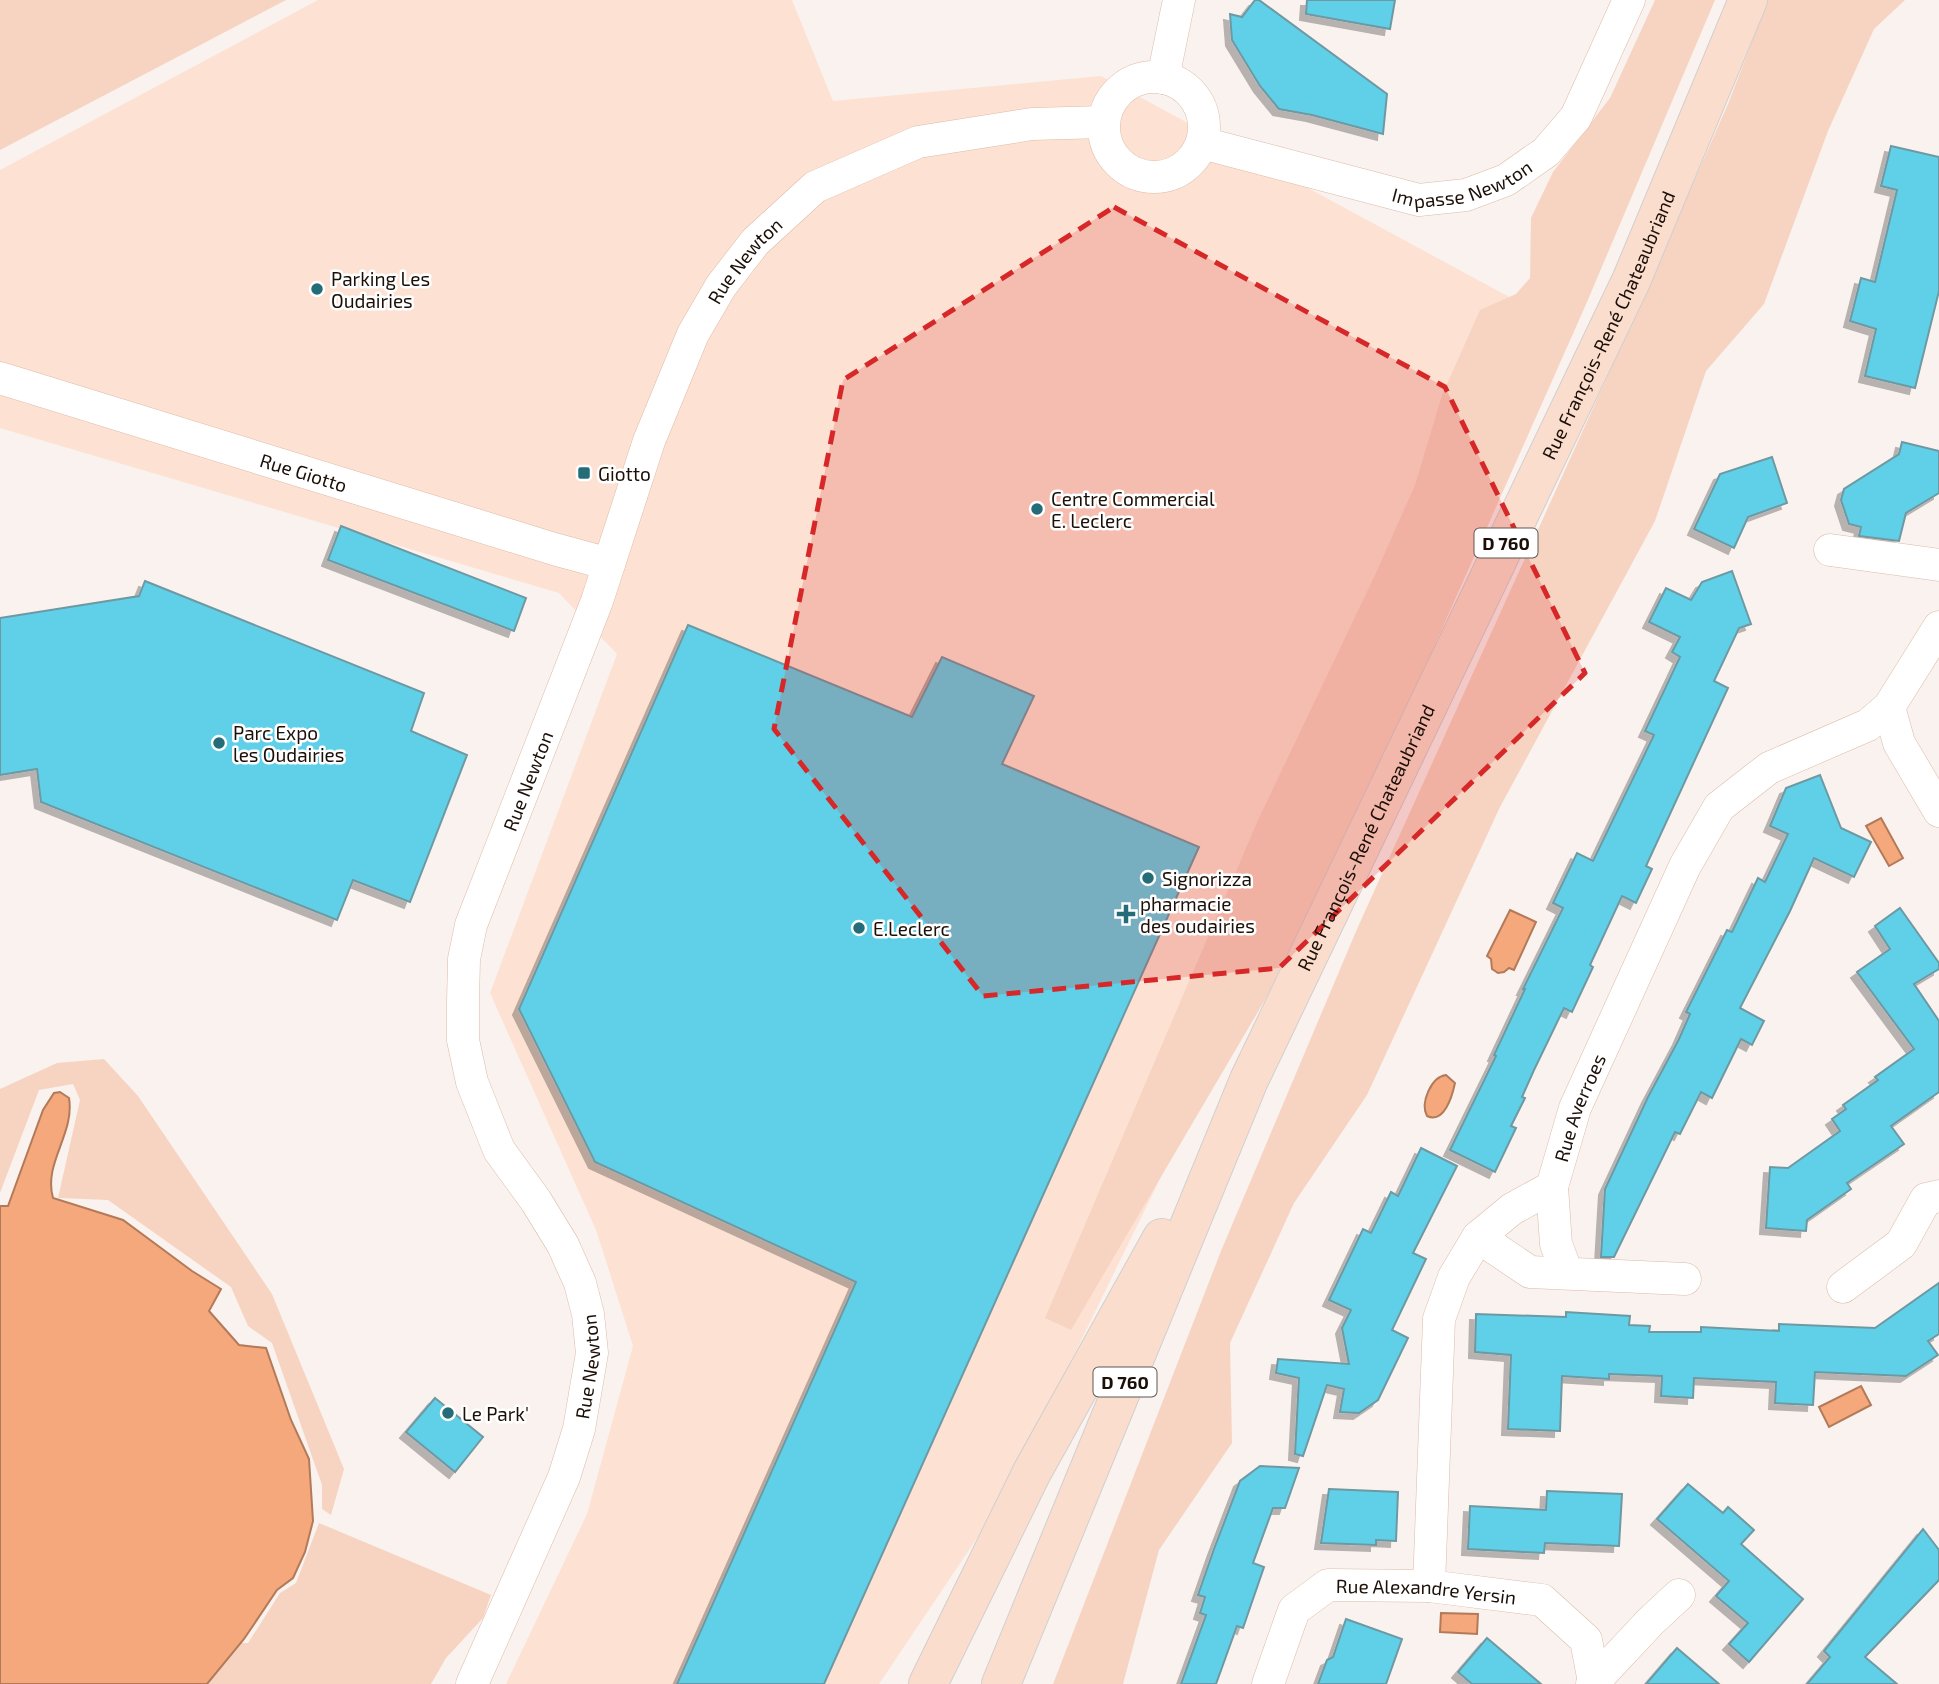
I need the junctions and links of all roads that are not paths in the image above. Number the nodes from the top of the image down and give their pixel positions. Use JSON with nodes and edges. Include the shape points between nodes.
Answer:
{"nodes":[{"id":1,"x":1178,"y":0,"type":"edge"},
{"id":2,"x":1629,"y":0,"type":"edge"},
{"id":3,"x":1748,"y":0,"type":"edge"},
{"id":4,"x":1163,"y":78,"type":"junction"},
{"id":5,"x":1104,"y":122,"type":"junction"},
{"id":6,"x":1202,"y":142,"type":"junction"},
{"id":7,"x":0,"y":378,"type":"edge"},
{"id":8,"x":1830,"y":550,"type":"dead end"},
{"id":9,"x":609,"y":564,"type":"junction"},
{"id":10,"x":1939,"y":565,"type":"edge"},
{"id":11,"x":1939,"y":627,"type":"edge"},
{"id":12,"x":1889,"y":706,"type":"junction"},
{"id":13,"x":1939,"y":811,"type":"edge"},
{"id":14,"x":1249,"y":1080,"type":"junction"},
{"id":15,"x":1552,"y":1187,"type":"junction"},
{"id":16,"x":1939,"y":1196,"type":"edge"},
{"id":17,"x":1478,"y":1237,"type":"junction"},
{"id":18,"x":1567,"y":1273,"type":"junction"},
{"id":19,"x":1685,"y":1279,"type":"dead end"},
{"id":20,"x":1843,"y":1287,"type":"dead end"},
{"id":21,"x":1429,"y":1586,"type":"junction"},
{"id":22,"x":1679,"y":1595,"type":"dead end"},
{"id":23,"x":1593,"y":1683,"type":"edge"},
{"id":24,"x":472,"y":1684,"type":"edge"},
{"id":25,"x":928,"y":1684,"type":"edge"},
{"id":26,"x":1001,"y":1684,"type":"edge"},
{"id":27,"x":1268,"y":1684,"type":"edge"}],
"edges":[{"from":1,"to":4,"type":"street"},
{"from":2,"to":6,"type":"street","name":"Impasse Newton","via":[[1576,117],[1546,152],[1506,180],[1466,195],[1419,200]]},
{"from":3,"to":14,"type":"main road","name":"Rue François-René Chateaubriand","number":"D 760","via":[[1631,281]]},
{"from":4,"to":5,"type":"street","via":[[1135,80],[1122,88],[1112,98]]},
{"from":4,"to":6,"type":"street","via":[[1192,94],[1201,109]]},
{"from":5,"to":6,"type":"street","via":[[1115,158],[1147,177],[1175,173],[1187,165]]},
{"from":5,"to":9,"type":"street","name":"Rue Newton","via":[[1032,124],[918,142],[815,187],[760,236],[721,286],[692,334],[649,441]]},
{"from":7,"to":9,"type":"street","name":"Rue Giotto"},
{"from":8,"to":10,"type":"street"},
{"from":9,"to":24,"type":"street","name":"Rue Newton","via":[[471,925],[464,960],[463,1040],[472,1082],[499,1150],[563,1245],[580,1283],[592,1353],[579,1429],[564,1477]]},
{"from":11,"to":12,"type":"street","name":"Rue Averroes"},
{"from":12,"to":13,"type":"street","via":[[1899,743]]},
{"from":12,"to":15,"type":"street","name":"Rue Averroes","via":[[1868,725],[1769,768],[1719,807],[1685,866],[1576,1108]]},
{"from":14,"to":25,"type":"main road","via":[[1032,1472]]},
{"from":14,"to":26,"type":"main road","name":"Rue François-René Chateaubriand","number":"D 760"},
{"from":15,"to":17,"type":"street","name":"Rue Averroes","via":[[1512,1209]]},
{"from":15,"to":18,"type":"street","via":[[1556,1244]]},
{"from":16,"to":20,"type":"street","via":[[1926,1199],[1901,1244]]},
{"from":17,"to":18,"type":"street","via":[[1530,1272]]},
{"from":17,"to":21,"type":"street","name":"Rue Averroes","via":[[1454,1277],[1439,1319]]},
{"from":18,"to":19,"type":"street"},
{"from":21,"to":23,"type":"street","name":"Rue Alexandre Yersin","via":[[1542,1600],[1586,1640]]},
{"from":21,"to":27,"type":"street","name":"Rue Alexandre Yersin","via":[[1328,1585],[1294,1610]]},
{"from":22,"to":23,"type":"street","name":"Rue Alexandre Yersin"}]}
